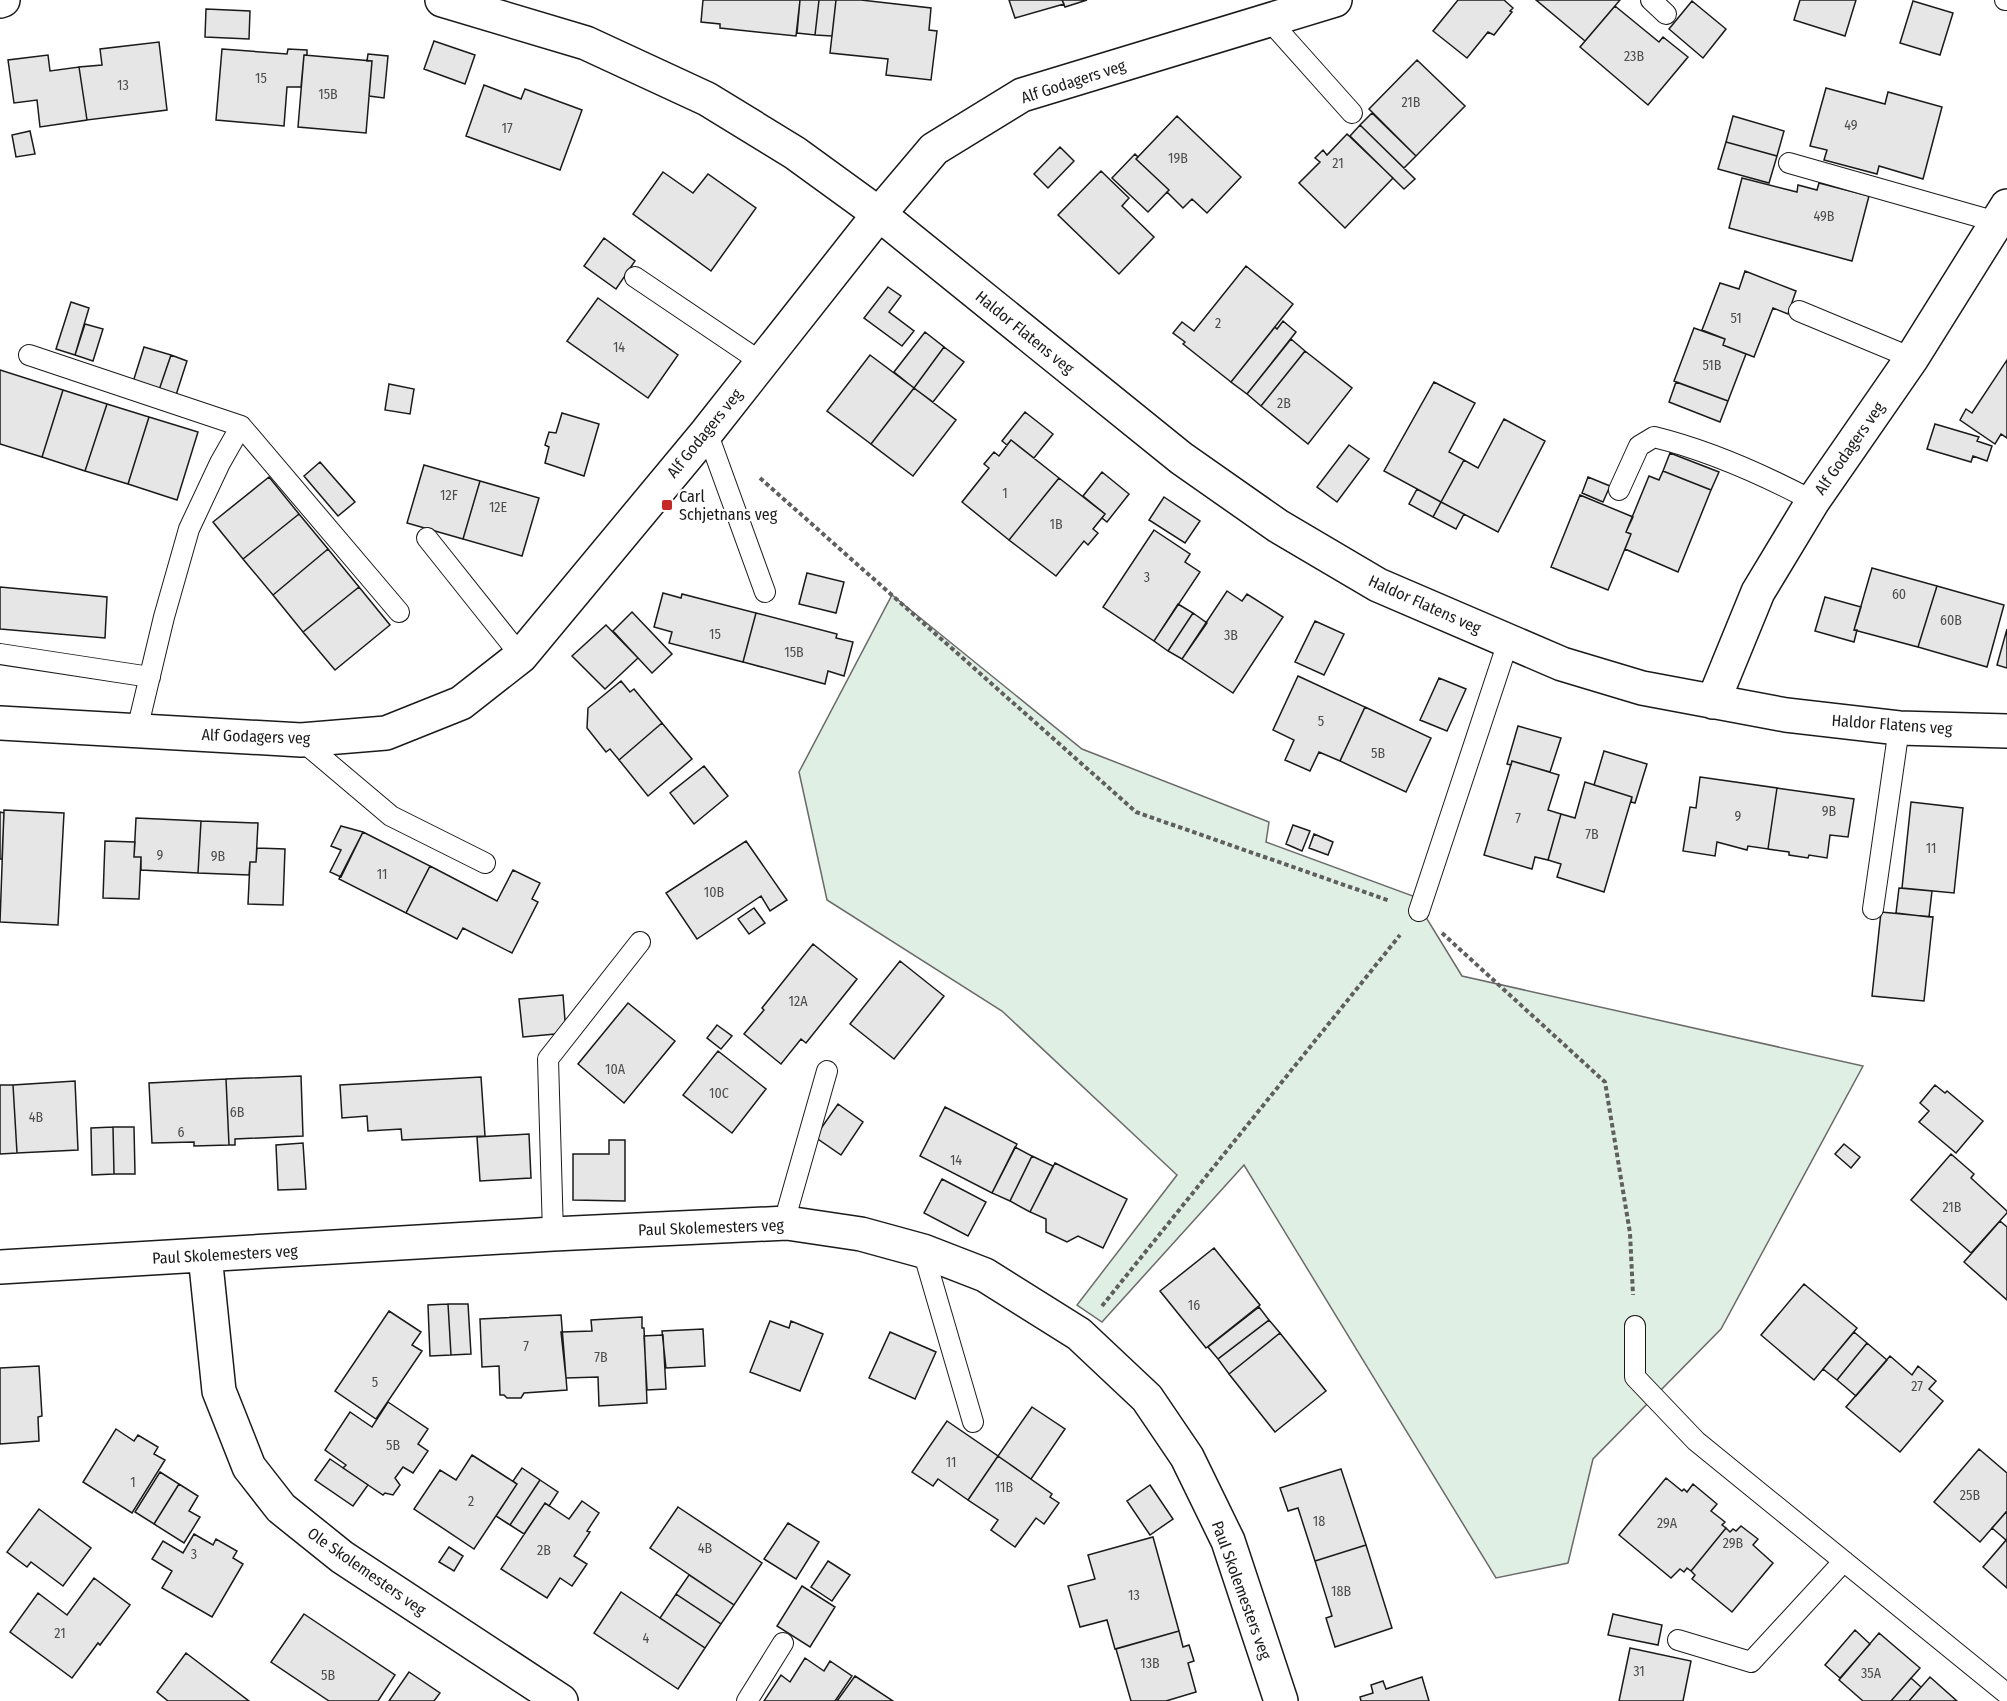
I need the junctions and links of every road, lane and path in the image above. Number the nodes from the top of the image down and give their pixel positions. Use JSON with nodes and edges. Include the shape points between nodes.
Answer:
{"nodes":[{"id":1,"x":442,"y":0,"type":"edge"},
{"id":2,"x":1335,"y":0,"type":"edge"},
{"id":3,"x":1652,"y":0,"type":"edge"},
{"id":4,"x":1666,"y":14,"type":"dead end"},
{"id":5,"x":1269,"y":20,"type":"junction"},
{"id":6,"x":1352,"y":113,"type":"dead end"},
{"id":7,"x":1789,"y":163,"type":"dead end"},
{"id":8,"x":879,"y":214,"type":"junction"},
{"id":9,"x":2002,"y":214,"type":"edge"},
{"id":10,"x":635,"y":277,"type":"dead end"},
{"id":11,"x":1799,"y":311,"type":"dead end"},
{"id":12,"x":29,"y":355,"type":"dead end"},
{"id":13,"x":1912,"y":358,"type":"junction"},
{"id":14,"x":761,"y":362,"type":"junction"},
{"id":15,"x":241,"y":426,"type":"junction"},
{"id":16,"x":707,"y":432,"type":"junction"},
{"id":17,"x":751,"y":471,"type":"dead end"},
{"id":18,"x":1619,"y":490,"type":"dead end"},
{"id":19,"x":1813,"y":501,"type":"junction"},
{"id":20,"x":428,"y":538,"type":"dead end"},
{"id":21,"x":765,"y":592,"type":"dead end"},
{"id":22,"x":399,"y":612,"type":"dead end"},
{"id":23,"x":1508,"y":642,"type":"junction"},
{"id":24,"x":0,"y":654,"type":"edge"},
{"id":25,"x":521,"y":656,"type":"junction"},
{"id":26,"x":150,"y":678,"type":"junction"},
{"id":27,"x":1713,"y":702,"type":"junction"},
{"id":28,"x":0,"y":723,"type":"edge"},
{"id":29,"x":1899,"y":728,"type":"junction"},
{"id":30,"x":137,"y":730,"type":"junction"},
{"id":31,"x":2007,"y":731,"type":"edge"},
{"id":32,"x":301,"y":740,"type":"junction"},
{"id":33,"x":485,"y":864,"type":"dead end"},
{"id":34,"x":1873,"y":909,"type":"dead end"},
{"id":35,"x":1419,"y":911,"type":"junction"},
{"id":36,"x":640,"y":942,"type":"dead end"},
{"id":37,"x":827,"y":1071,"type":"dead end"},
{"id":38,"x":787,"y":1223,"type":"junction"},
{"id":39,"x":553,"y":1234,"type":"junction"},
{"id":40,"x":922,"y":1251,"type":"junction"},
{"id":41,"x":205,"y":1255,"type":"junction"},
{"id":42,"x":0,"y":1267,"type":"edge"},
{"id":43,"x":1635,"y":1326,"type":"joint"},
{"id":44,"x":1079,"y":1334,"type":"junction"},
{"id":45,"x":973,"y":1422,"type":"dead end"},
{"id":46,"x":1844,"y":1561,"type":"junction"},
{"id":47,"x":1678,"y":1641,"type":"dead end"},
{"id":48,"x":783,"y":1643,"type":"dead end"},
{"id":49,"x":2007,"y":1694,"type":"edge"},
{"id":50,"x":561,"y":1701,"type":"edge"},
{"id":51,"x":747,"y":1701,"type":"edge"},
{"id":52,"x":1281,"y":1701,"type":"edge"}],
"edges":[{"from":1,"to":8,"type":"street","via":[[586,43],[707,99],[795,153]]},
{"from":2,"to":5,"type":"street","name":"Alf Godagers veg"},
{"from":3,"to":4,"type":"lane"},
{"from":5,"to":6,"type":"lane"},
{"from":5,"to":8,"type":"street","name":"Alf Godagers veg","via":[[1022,95],[934,149]]},
{"from":7,"to":9,"type":"lane"},
{"from":8,"to":14,"type":"street","name":"Alf Godagers veg"},
{"from":8,"to":23,"type":"street","name":"Haldor Flatens veg","via":[[1181,459],[1278,526],[1378,585]]},
{"from":9,"to":13,"type":"street","name":"Alf Godagers veg"},
{"from":10,"to":14,"type":"lane"},
{"from":11,"to":13,"type":"lane"},
{"from":12,"to":15,"type":"lane"},
{"from":13,"to":19,"type":"street","name":"Alf Godagers veg"},
{"from":14,"to":16,"type":"street","name":"Alf Godagers veg"},
{"from":15,"to":22,"type":"lane"},
{"from":15,"to":26,"type":"lane","via":[[189,529]]},
{"from":16,"to":21,"type":"lane"},
{"from":16,"to":25,"type":"street","name":"Alf Godagers veg"},
{"from":17,"to":35,"type":"path","via":[[1136,812]]},
{"from":18,"to":19,"type":"lane","via":[[1639,446],[1654,437],[1724,458]]},
{"from":19,"to":27,"type":"street","name":"Alf Godagers veg","via":[[1758,592]]},
{"from":20,"to":25,"type":"lane"},
{"from":23,"to":27,"type":"street","name":"Haldor Flatens veg","via":[[1562,664],[1642,688]]},
{"from":23,"to":35,"type":"lane"},
{"from":24,"to":26,"type":"lane"},
{"from":25,"to":32,"type":"street","name":"Alf Godagers veg","via":[[461,703],[386,733]]},
{"from":26,"to":30,"type":"lane"},
{"from":27,"to":29,"type":"street","name":"Haldor Flatens veg"},
{"from":28,"to":30,"type":"street","name":"Alf Godagers veg"},
{"from":29,"to":31,"type":"street","name":"Haldor Flatens veg"},
{"from":29,"to":34,"type":"lane"},
{"from":30,"to":32,"type":"street","name":"Alf Godagers veg"},
{"from":32,"to":33,"type":"lane","via":[[391,816]]},
{"from":35,"to":43,"type":"path","via":[[1605,1082],[1630,1233]]},
{"from":35,"to":44,"type":"path"},
{"from":36,"to":39,"type":"lane","via":[[548,1059]]},
{"from":37,"to":38,"type":"lane"},
{"from":38,"to":39,"type":"street","name":"Paul Skolemesters veg"},
{"from":38,"to":40,"type":"street","name":"Paul Skolemesters veg","via":[[861,1234]]},
{"from":39,"to":41,"type":"street","name":"Paul Skolemesters veg"},
{"from":40,"to":44,"type":"street","name":"Paul Skolemesters veg","via":[[985,1275]]},
{"from":40,"to":45,"type":"lane"},
{"from":41,"to":42,"type":"street","name":"Paul Skolemesters veg"},
{"from":41,"to":50,"type":"street","name":"Ole Skolemesters veg","via":[[219,1391],[249,1467],[281,1508],[342,1557]]},
{"from":43,"to":46,"type":"lane","via":[[1635,1377],[1696,1441]]},
{"from":44,"to":52,"type":"street","name":"Paul Skolemesters veg","via":[[1147,1398],[1187,1457],[1228,1541]]},
{"from":46,"to":47,"type":"lane","via":[[1751,1662]]},
{"from":46,"to":49,"type":"lane"},
{"from":48,"to":51,"type":"lane"}]}
